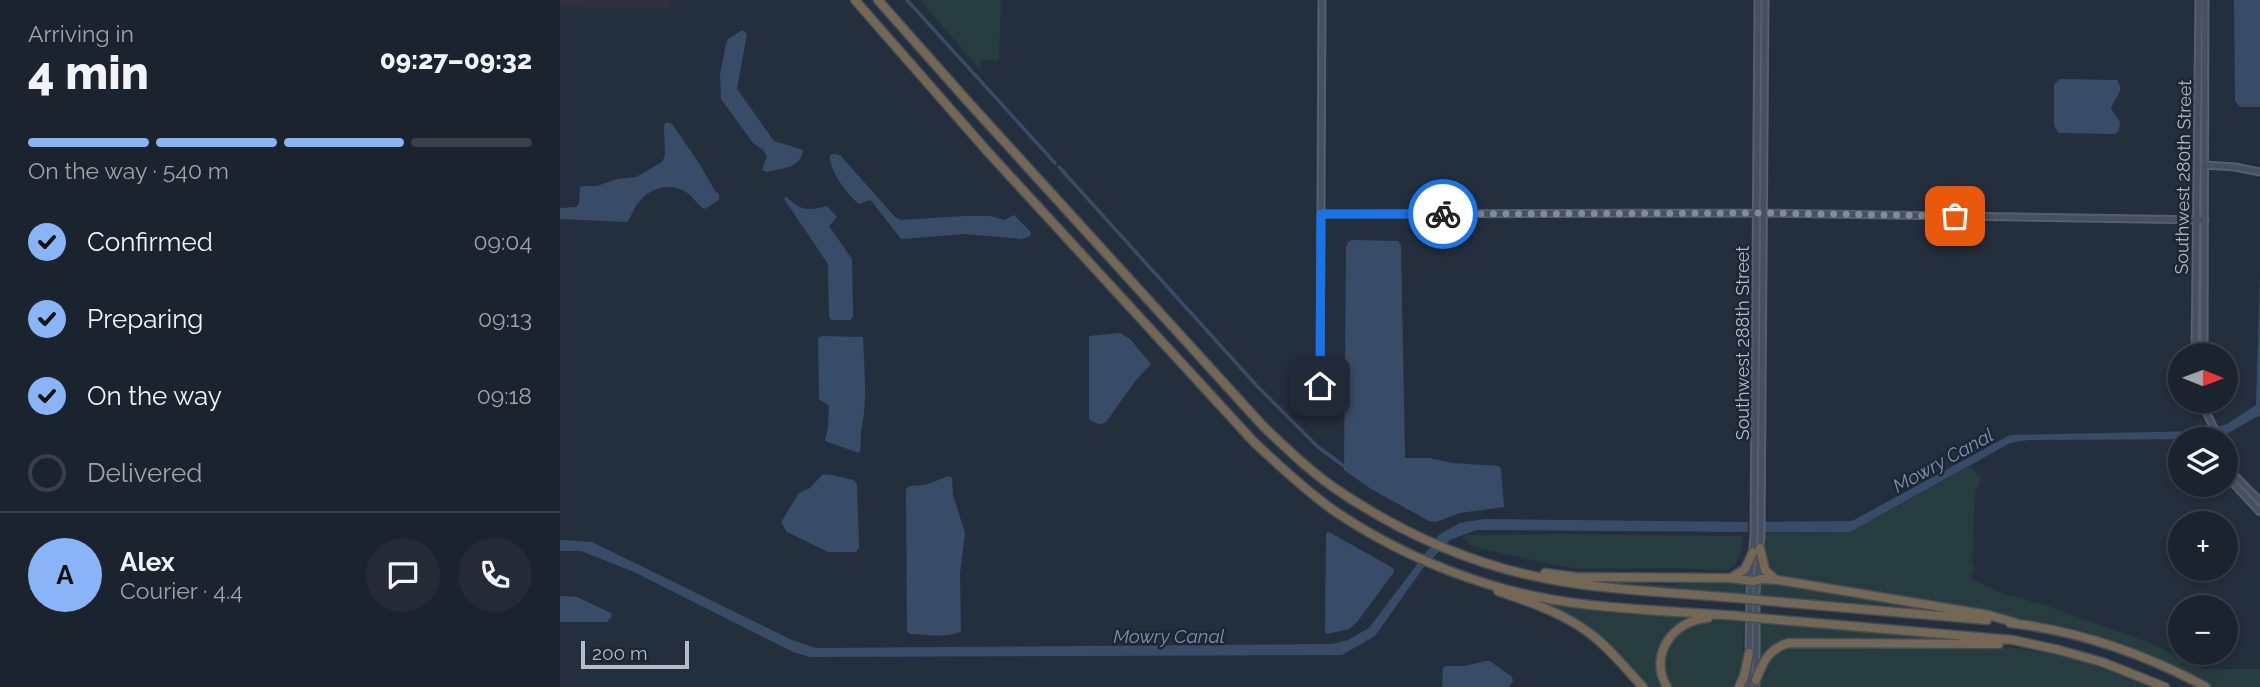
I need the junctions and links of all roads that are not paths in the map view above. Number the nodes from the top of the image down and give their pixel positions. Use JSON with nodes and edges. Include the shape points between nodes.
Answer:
{"nodes":[{"id":1,"x":855,"y":0,"type":"edge"},
{"id":2,"x":878,"y":0,"type":"edge"},
{"id":3,"x":1322,"y":0,"type":"edge"},
{"id":4,"x":1758,"y":0,"type":"edge"},
{"id":5,"x":1765,"y":0,"type":"edge"},
{"id":6,"x":2199,"y":0,"type":"edge"},
{"id":7,"x":2205,"y":0,"type":"edge"},
{"id":8,"x":2202,"y":30,"type":"junction"},
{"id":9,"x":2201,"y":108,"type":"junction"},
{"id":10,"x":2197,"y":164,"type":"junction"},
{"id":11,"x":2205,"y":165,"type":"junction"},
{"id":12,"x":2260,"y":172,"type":"edge"},
{"id":13,"x":1760,"y":213,"type":"junction"},
{"id":14,"x":1321,"y":214,"type":"junction"},
{"id":15,"x":2197,"y":220,"type":"junction"},
{"id":16,"x":2205,"y":220,"type":"junction"},
{"id":17,"x":2195,"y":307,"type":"junction"},
{"id":18,"x":2204,"y":307,"type":"junction"},
{"id":19,"x":2195,"y":343,"type":"edge"},
{"id":20,"x":2204,"y":343,"type":"edge"},
{"id":21,"x":1320,"y":406,"type":"dead end"},
{"id":22,"x":2238,"y":479,"type":"edge"},
{"id":23,"x":2238,"y":488,"type":"edge"},
{"id":24,"x":2260,"y":502,"type":"edge"},
{"id":25,"x":2260,"y":512,"type":"edge"},
{"id":26,"x":1756,"y":550,"type":"junction"},
{"id":27,"x":1481,"y":562,"type":"junction"},
{"id":28,"x":1443,"y":568,"type":"junction"},
{"id":29,"x":1730,"y":578,"type":"junction"},
{"id":30,"x":1778,"y":580,"type":"junction"},
{"id":31,"x":1753,"y":581,"type":"junction"},
{"id":32,"x":1727,"y":615,"type":"junction"},
{"id":33,"x":2016,"y":624,"type":"junction"},
{"id":34,"x":2059,"y":650,"type":"junction"},
{"id":35,"x":1749,"y":653,"type":"junction"},
{"id":36,"x":1756,"y":684,"type":"edge"},
{"id":37,"x":1643,"y":687,"type":"edge"},
{"id":38,"x":1667,"y":687,"type":"edge"},
{"id":39,"x":1738,"y":687,"type":"edge"},
{"id":40,"x":1749,"y":687,"type":"edge"},
{"id":41,"x":2165,"y":687,"type":"edge"},
{"id":42,"x":2206,"y":687,"type":"edge"}],
"edges":[{"from":1,"to":28,"type":"highway","via":[[1278,466],[1334,510]]},
{"from":2,"to":27,"type":"highway","via":[[1296,457],[1343,494],[1422,538]]},
{"from":3,"to":14,"type":"street"},
{"from":4,"to":13,"type":"street","name":"Southwest 288th Street"},
{"from":5,"to":13,"type":"street","name":"Southwest 288th Street"},
{"from":6,"to":8,"type":"street","name":"Southwest 280th Street"},
{"from":7,"to":8,"type":"street","name":"Southwest 280th Street"},
{"from":8,"to":9,"type":"street","name":"Southwest 280th Street"},
{"from":9,"to":10,"type":"street","name":"Southwest 280th Street"},
{"from":9,"to":11,"type":"street","name":"Southwest 280th Street"},
{"from":10,"to":11,"type":"street"},
{"from":10,"to":15,"type":"street","name":"Southwest 280th Street"},
{"from":11,"to":12,"type":"street"},
{"from":11,"to":16,"type":"street","name":"Southwest 280th Street"},
{"from":13,"to":14,"type":"street"},
{"from":13,"to":15,"type":"street"},
{"from":13,"to":26,"type":"street","name":"Southwest 288th Street"},
{"from":14,"to":21,"type":"street"},
{"from":15,"to":16,"type":"street"},
{"from":15,"to":17,"type":"street","name":"Southwest 280th Street"},
{"from":16,"to":18,"type":"street","name":"Southwest 280th Street"},
{"from":17,"to":18,"type":"street"},
{"from":17,"to":19,"type":"street","name":"Southwest 280th Street"},
{"from":18,"to":20,"type":"street","name":"Southwest 280th Street"},
{"from":22,"to":24,"type":"street"},
{"from":23,"to":25,"type":"street"},
{"from":26,"to":29,"type":"highway","via":[[1745,569]]},
{"from":26,"to":30,"type":"highway","via":[[1765,570]]},
{"from":26,"to":31,"type":"street","name":"Southwest 288th Street"},
{"from":27,"to":29,"type":"highway","via":[[1576,577]]},
{"from":27,"to":33,"type":"highway","bridge":true,"via":[[1579,584]]},
{"from":28,"to":32,"type":"highway","via":[[1573,603]]},
{"from":28,"to":37,"type":"highway","via":[[1562,616],[1588,632]]},
{"from":29,"to":31,"type":"highway"},
{"from":30,"to":31,"type":"highway"},
{"from":30,"to":33,"type":"highway","via":[[1989,615]]},
{"from":31,"to":35,"type":"street","name":"Southwest 288th Street"},
{"from":31,"to":36,"type":"street","name":"Southwest 288th Street"},
{"from":32,"to":34,"type":"highway","bridge":true,"via":[[2013,640]]},
{"from":32,"to":38,"type":"highway","via":[[1693,620],[1671,635],[1660,662]]},
{"from":33,"to":42,"type":"highway","via":[[2104,643]]},
{"from":34,"to":36,"type":"highway","via":[[2005,644],[1795,642],[1773,650],[1764,660]]},
{"from":34,"to":41,"type":"highway"},
{"from":35,"to":39,"type":"highway"},
{"from":35,"to":40,"type":"street","name":"Southwest 288th Street"}]}
